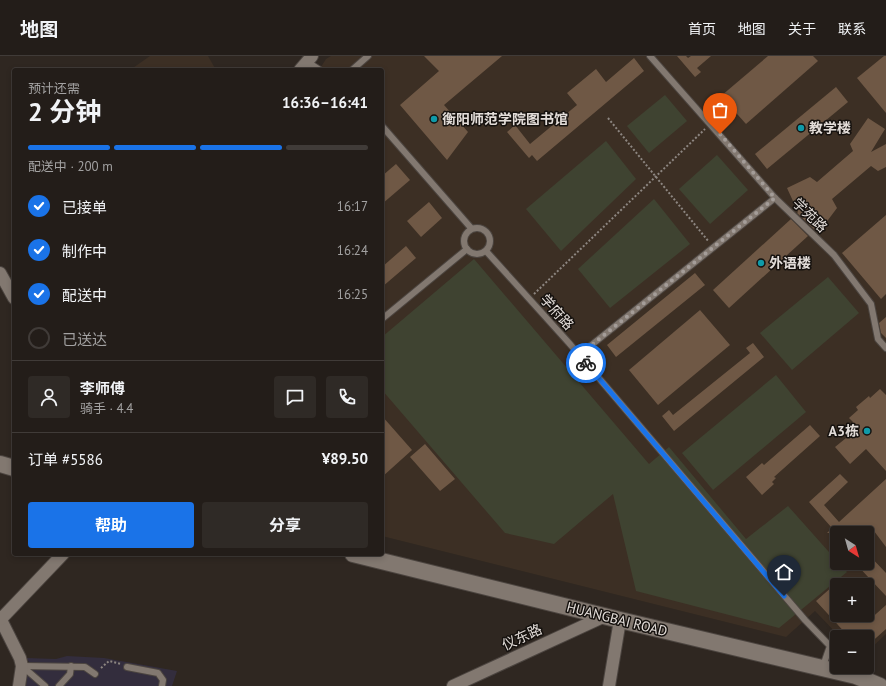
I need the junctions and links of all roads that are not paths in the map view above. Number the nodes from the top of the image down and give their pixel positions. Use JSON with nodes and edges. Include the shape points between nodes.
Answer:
{"nodes":[{"id":1,"x":368,"y":56,"type":"edge"},
{"id":2,"x":650,"y":56,"type":"edge"},
{"id":3,"x":306,"y":62,"type":"edge"},
{"id":4,"x":316,"y":68,"type":"edge"},
{"id":5,"x":354,"y":68,"type":"edge"},
{"id":6,"x":384,"y":128,"type":"edge"},
{"id":7,"x":775,"y":198,"type":"junction"},
{"id":8,"x":471,"y":228,"type":"junction"},
{"id":9,"x":466,"y":249,"type":"junction"},
{"id":10,"x":486,"y":251,"type":"junction"},
{"id":11,"x":0,"y":274,"type":"edge"},
{"id":12,"x":12,"y":295,"type":"edge"},
{"id":13,"x":384,"y":317,"type":"edge"},
{"id":14,"x":886,"y":348,"type":"edge"},
{"id":15,"x":579,"y":355,"type":"junction"},
{"id":16,"x":0,"y":464,"type":"edge"},
{"id":17,"x":12,"y":467,"type":"edge"},
{"id":18,"x":61,"y":556,"type":"edge"},
{"id":19,"x":361,"y":556,"type":"edge"},
{"id":20,"x":605,"y":616,"type":"junction"},
{"id":21,"x":1,"y":618,"type":"edge"},
{"id":22,"x":620,"y":620,"type":"junction"},
{"id":23,"x":22,"y":666,"type":"junction"},
{"id":24,"x":71,"y":666,"type":"junction"},
{"id":25,"x":127,"y":667,"type":"road end"},
{"id":26,"x":822,"y":668,"type":"junction"},
{"id":27,"x":95,"y":674,"type":"road end"},
{"id":28,"x":19,"y":686,"type":"edge"},
{"id":29,"x":45,"y":686,"type":"edge"},
{"id":30,"x":60,"y":686,"type":"edge"},
{"id":31,"x":162,"y":686,"type":"edge"},
{"id":32,"x":452,"y":686,"type":"edge"},
{"id":33,"x":609,"y":686,"type":"edge"},
{"id":34,"x":880,"y":686,"type":"edge"}],
"edges":[{"from":1,"to":5,"type":"lane"},
{"from":2,"to":7,"type":"lane","name":"学苑路"},
{"from":3,"to":4,"type":"lane"},
{"from":6,"to":8,"type":"lane"},
{"from":7,"to":14,"type":"lane","name":"学苑路","via":[[834,255],[871,304],[878,339]]},
{"from":7,"to":15,"type":"lane"},
{"from":8,"to":9,"type":"lane","via":[[464,238]]},
{"from":8,"to":10,"type":"lane","via":[[483,228],[488,232],[491,242]]},
{"from":9,"to":10,"type":"lane","via":[[474,254]]},
{"from":9,"to":13,"type":"lane"},
{"from":10,"to":15,"type":"lane","name":"学府路"},
{"from":11,"to":12,"type":"street"},
{"from":15,"to":26,"type":"lane","name":"学府路","via":[[830,646]]},
{"from":16,"to":17,"type":"main road"},
{"from":18,"to":21,"type":"street"},
{"from":19,"to":20,"type":"main road","name":"HUANGBAI ROAD"},
{"from":20,"to":22,"type":"main road","name":"HUANGBAI ROAD"},
{"from":20,"to":32,"type":"street","name":"仪东路"},
{"from":21,"to":23,"type":"street"},
{"from":22,"to":26,"type":"main road","name":"HUANGBAI ROAD"},
{"from":22,"to":33,"type":"street"},
{"from":23,"to":24,"type":"lane"},
{"from":23,"to":28,"type":"street"},
{"from":23,"to":29,"type":"lane"},
{"from":24,"to":27,"type":"lane","via":[[85,667]]},
{"from":24,"to":30,"type":"lane","via":[[70,674]]},
{"from":25,"to":31,"type":"lane","via":[[158,673],[163,680]]},
{"from":26,"to":34,"type":"main road","name":"HUANGBAI ROAD","via":[[856,676]]}]}
